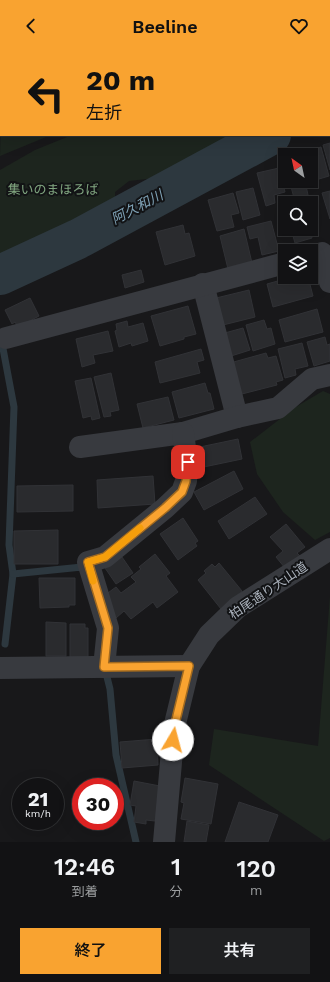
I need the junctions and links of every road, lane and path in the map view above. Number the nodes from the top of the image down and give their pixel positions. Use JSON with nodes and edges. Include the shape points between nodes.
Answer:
{"nodes":[{"id":1,"x":321,"y":253,"type":"edge"},
{"id":2,"x":278,"y":265,"type":"edge"},
{"id":3,"x":330,"y":282,"type":"edge"},
{"id":4,"x":203,"y":284,"type":"junction"},
{"id":5,"x":6,"y":338,"type":"dead end"},
{"id":6,"x":330,"y":376,"type":"edge"},
{"id":7,"x":237,"y":417,"type":"junction"},
{"id":8,"x":183,"y":433,"type":"junction"},
{"id":9,"x":80,"y":448,"type":"dead end"},
{"id":10,"x":330,"y":549,"type":"edge"},
{"id":11,"x":189,"y":666,"type":"junction"},
{"id":12,"x":104,"y":667,"type":"junction"},
{"id":13,"x":0,"y":668,"type":"edge"},
{"id":14,"x":164,"y":842,"type":"edge"}],
"edges":[{"from":1,"to":3,"type":"street"},
{"from":2,"to":4,"type":"street"},
{"from":4,"to":5,"type":"street"},
{"from":4,"to":7,"type":"street"},
{"from":6,"to":7,"type":"street","via":[[312,379],[278,408]]},
{"from":7,"to":8,"type":"street"},
{"from":8,"to":9,"type":"street"},
{"from":8,"to":12,"type":"street","via":[[188,462],[182,492],[105,557],[88,562],[108,628]]},
{"from":10,"to":11,"type":"street","name":"柏尾通り大山道","via":[[238,608],[208,635]]},
{"from":11,"to":12,"type":"street"},
{"from":11,"to":14,"type":"street","name":"柏尾通り大山道","via":[[174,728]]},
{"from":12,"to":13,"type":"street"}]}
